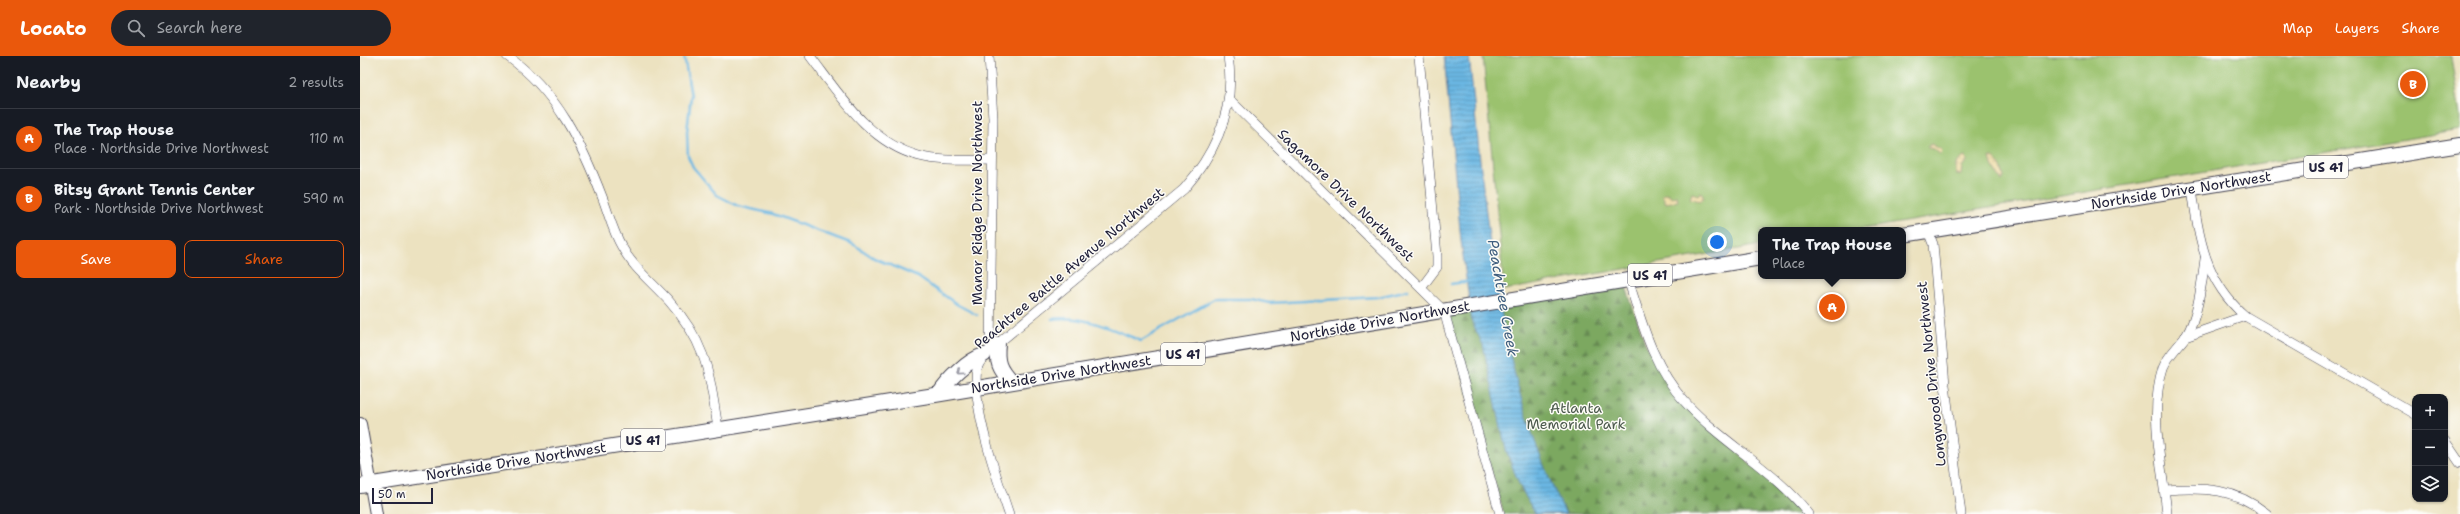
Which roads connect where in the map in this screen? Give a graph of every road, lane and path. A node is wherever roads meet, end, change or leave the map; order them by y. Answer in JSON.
{"nodes":[{"id":1,"x":507,"y":56,"type":"edge"},
{"id":2,"x":810,"y":56,"type":"edge"},
{"id":3,"x":989,"y":56,"type":"edge"},
{"id":4,"x":1228,"y":56,"type":"edge"},
{"id":5,"x":1419,"y":56,"type":"edge"},
{"id":6,"x":1229,"y":99,"type":"junction"},
{"id":7,"x":2460,"y":146,"type":"edge"},
{"id":8,"x":992,"y":160,"type":"junction"},
{"id":9,"x":2192,"y":189,"type":"junction"},
{"id":10,"x":1928,"y":231,"type":"junction"},
{"id":11,"x":1906,"y":235,"type":"edge"},
{"id":12,"x":1758,"y":258,"type":"edge"},
{"id":13,"x":2205,"y":258,"type":"junction"},
{"id":14,"x":1628,"y":279,"type":"junction"},
{"id":15,"x":1422,"y":287,"type":"junction"},
{"id":16,"x":1444,"y":311,"type":"junction"},
{"id":17,"x":2245,"y":316,"type":"junction"},
{"id":18,"x":2185,"y":337,"type":"junction"},
{"id":19,"x":991,"y":350,"type":"junction"},
{"id":20,"x":1011,"y":382,"type":"junction"},
{"id":21,"x":977,"y":388,"type":"junction"},
{"id":22,"x":939,"y":394,"type":"junction"},
{"id":23,"x":2412,"y":412,"type":"edge"},
{"id":24,"x":360,"y":424,"type":"edge"},
{"id":25,"x":718,"y":428,"type":"junction"},
{"id":26,"x":2448,"y":445,"type":"edge"},
{"id":27,"x":2460,"y":463,"type":"edge"},
{"id":28,"x":365,"y":485,"type":"edge"},
{"id":29,"x":2165,"y":490,"type":"junction"},
{"id":30,"x":376,"y":514,"type":"edge"},
{"id":31,"x":1008,"y":514,"type":"edge"},
{"id":32,"x":1500,"y":514,"type":"edge"},
{"id":33,"x":1808,"y":514,"type":"edge"},
{"id":34,"x":1961,"y":514,"type":"edge"},
{"id":35,"x":2167,"y":514,"type":"edge"},
{"id":36,"x":2267,"y":514,"type":"edge"}],
"edges":[{"from":1,"to":25,"type":"street"},
{"from":2,"to":8,"type":"street"},
{"from":3,"to":8,"type":"street","name":"Manor Ridge Drive Northwest"},
{"from":4,"to":6,"type":"street","name":"Peachtree Battle Avenue Northwest"},
{"from":5,"to":15,"type":"street"},
{"from":6,"to":15,"type":"street","name":"Sagamore Drive Northwest"},
{"from":6,"to":19,"type":"street","name":"Peachtree Battle Avenue Northwest"},
{"from":7,"to":9,"type":"main road","name":"Northside Drive Northwest","number":"US 41"},
{"from":8,"to":19,"type":"street","name":"Manor Ridge Drive Northwest"},
{"from":9,"to":10,"type":"main road","name":"Northside Drive Northwest","number":"US 41"},
{"from":9,"to":13,"type":"street"},
{"from":10,"to":11,"type":"main road","name":"Northside Drive Northwest","number":"US 41"},
{"from":10,"to":34,"type":"street","name":"Longwood Drive Northwest"},
{"from":12,"to":14,"type":"main road","name":"Northside Drive Northwest","number":"US 41"},
{"from":13,"to":17,"type":"street"},
{"from":13,"to":18,"type":"street"},
{"from":14,"to":16,"type":"main road","name":"Northside Drive Northwest","number":"US 41"},
{"from":14,"to":33,"type":"street"},
{"from":15,"to":16,"type":"street","name":"Sagamore Drive Northwest"},
{"from":16,"to":20,"type":"main road","name":"Northside Drive Northwest","number":"US 41"},
{"from":16,"to":32,"type":"street"},
{"from":17,"to":18,"type":"street"},
{"from":17,"to":23,"type":"street"},
{"from":18,"to":29,"type":"street"},
{"from":19,"to":20,"type":"main road"},
{"from":19,"to":21,"type":"street","name":"Peachtree Battle Avenue Northwest"},
{"from":19,"to":22,"type":"main road","one_way":true},
{"from":20,"to":21,"type":"main road","name":"Northside Drive Northwest","number":"US 41"},
{"from":21,"to":22,"type":"main road","name":"Northside Drive Northwest","number":"US 41"},
{"from":21,"to":31,"type":"street","name":"Peachtree Battle Avenue Northwest"},
{"from":22,"to":25,"type":"main road","name":"Northside Drive Northwest","number":"US 41"},
{"from":24,"to":28,"type":"street"},
{"from":25,"to":28,"type":"main road","name":"Northside Drive Northwest","number":"US 41"},
{"from":26,"to":27,"type":"street"},
{"from":28,"to":30,"type":"street"},
{"from":29,"to":35,"type":"street"},
{"from":29,"to":36,"type":"street"}]}
